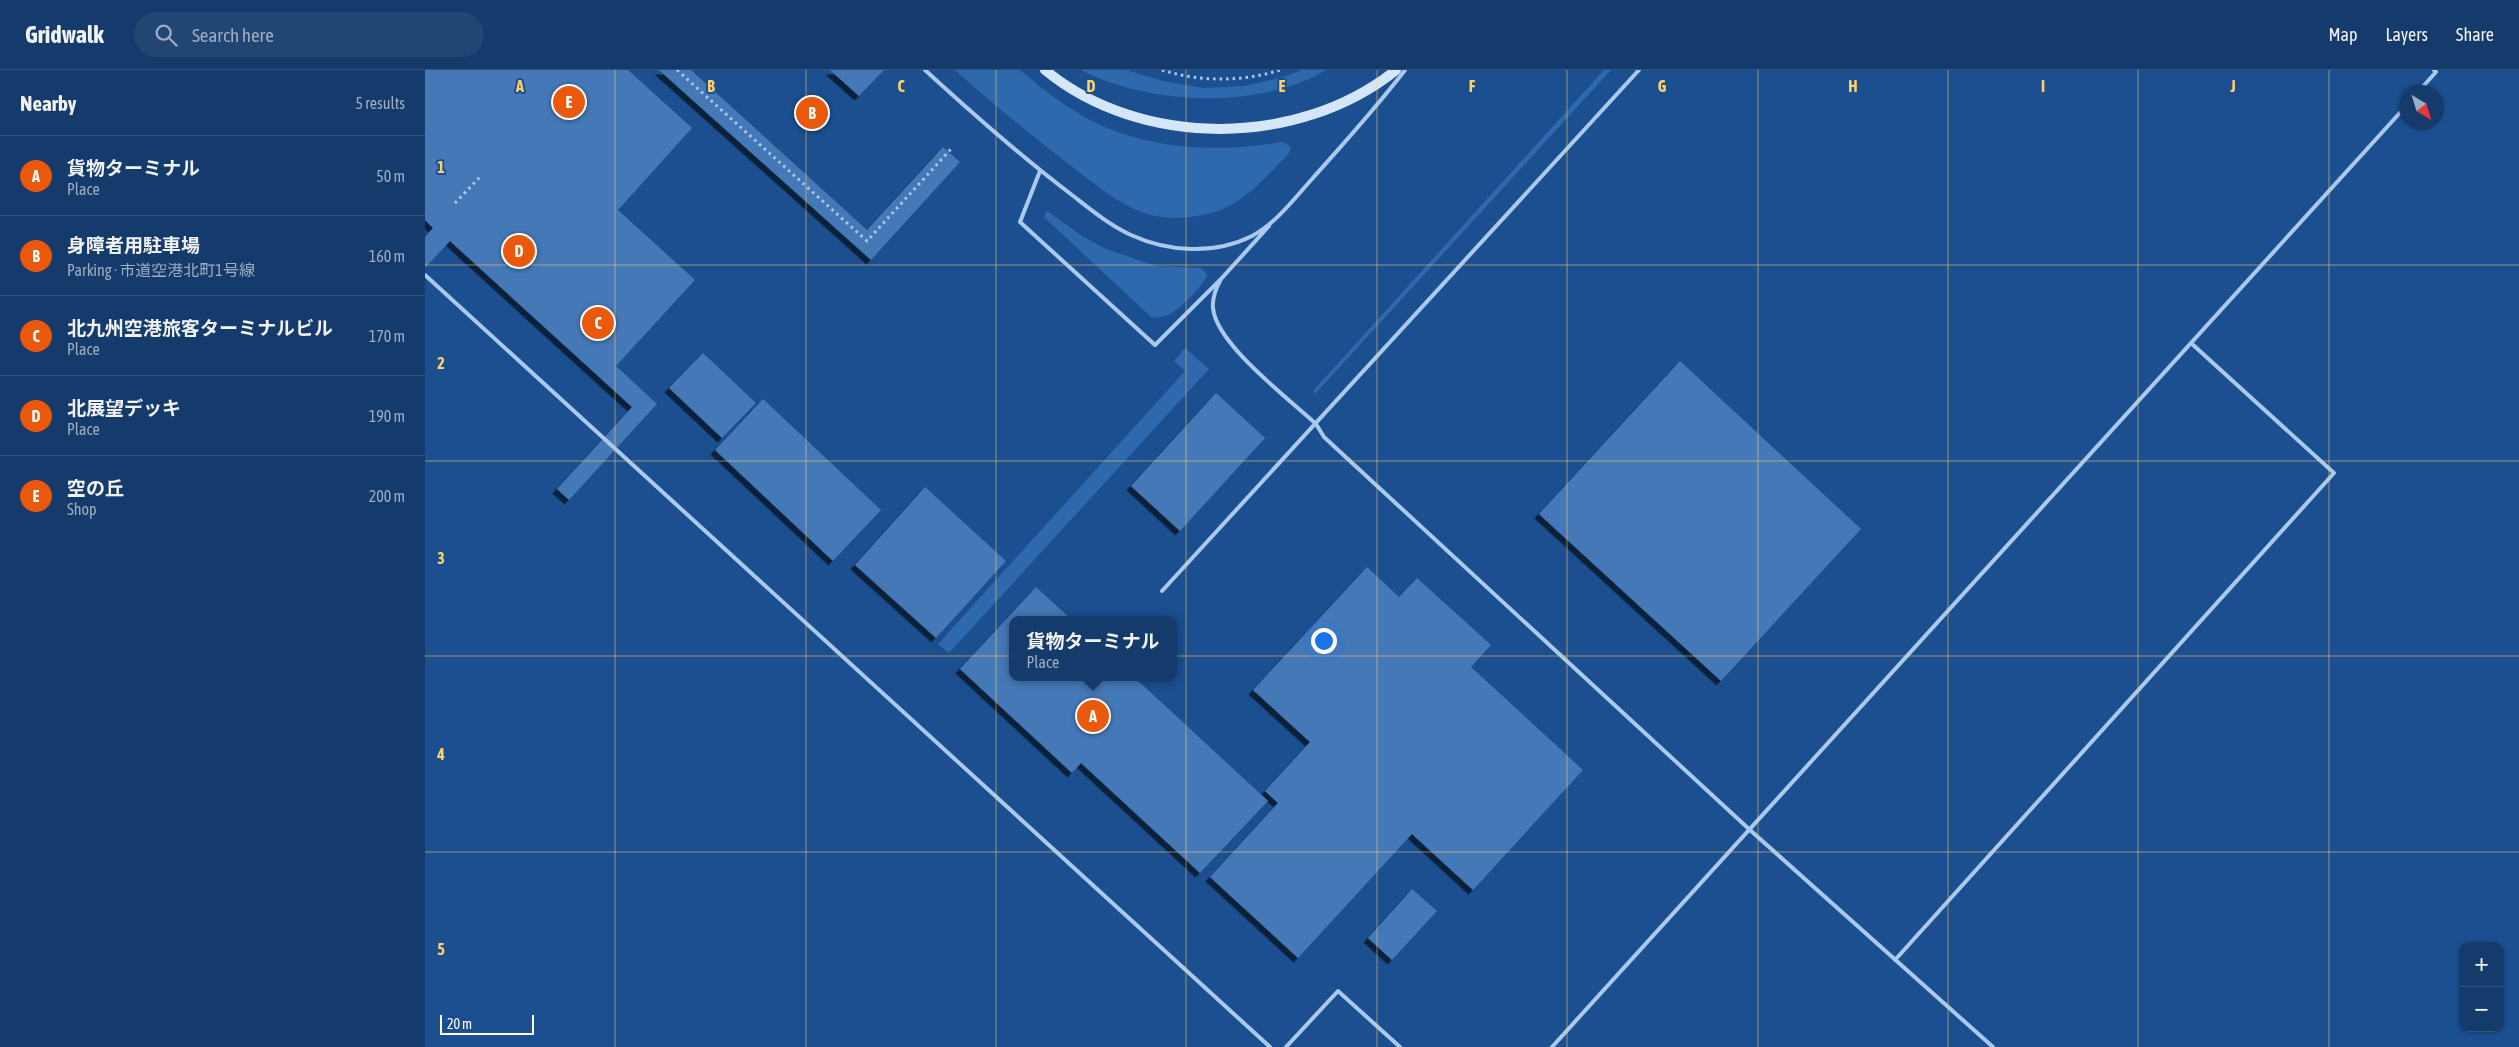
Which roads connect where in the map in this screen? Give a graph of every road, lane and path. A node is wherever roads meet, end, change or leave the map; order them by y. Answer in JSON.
{"nodes":[{"id":1,"x":677,"y":70,"type":"edge"},
{"id":2,"x":925,"y":70,"type":"edge"},
{"id":3,"x":1045,"y":70,"type":"edge"},
{"id":4,"x":1162,"y":70,"type":"edge"},
{"id":5,"x":1280,"y":70,"type":"edge"},
{"id":6,"x":1396,"y":70,"type":"edge"},
{"id":7,"x":1405,"y":70,"type":"edge"},
{"id":8,"x":1639,"y":70,"type":"edge"},
{"id":9,"x":2434,"y":70,"type":"edge"},
{"id":10,"x":2424,"y":85,"type":"edge"},
{"id":11,"x":2399,"y":114,"type":"edge"},
{"id":12,"x":951,"y":149,"type":"dead end"},
{"id":13,"x":1040,"y":171,"type":"junction"},
{"id":14,"x":480,"y":177,"type":"dead end"},
{"id":15,"x":455,"y":203,"type":"dead end"},
{"id":16,"x":1275,"y":219,"type":"junction"},
{"id":17,"x":425,"y":275,"type":"edge"},
{"id":18,"x":1221,"y":279,"type":"junction"},
{"id":19,"x":2191,"y":343,"type":"junction"},
{"id":20,"x":1316,"y":424,"type":"junction"},
{"id":21,"x":1162,"y":591,"type":"dead end"},
{"id":22,"x":1750,"y":830,"type":"junction"},
{"id":23,"x":1895,"y":960,"type":"junction"},
{"id":24,"x":1270,"y":1047,"type":"edge"},
{"id":25,"x":1286,"y":1047,"type":"edge"},
{"id":26,"x":1400,"y":1047,"type":"edge"},
{"id":27,"x":1552,"y":1047,"type":"edge"},
{"id":28,"x":1993,"y":1047,"type":"edge"}],
"edges":[{"from":1,"to":12,"type":"path"},
{"from":2,"to":13,"type":"lane"},
{"from":3,"to":6,"type":"street"},
{"from":4,"to":5,"type":"path"},
{"from":7,"to":16,"type":"lane"},
{"from":8,"to":20,"type":"lane"},
{"from":9,"to":10,"type":"lane"},
{"from":11,"to":19,"type":"lane"},
{"from":13,"to":16,"type":"lane"},
{"from":13,"to":18,"type":"lane"},
{"from":14,"to":15,"type":"path"},
{"from":16,"to":18,"type":"lane"},
{"from":17,"to":24,"type":"lane"},
{"from":18,"to":20,"type":"lane"},
{"from":19,"to":22,"type":"lane"},
{"from":19,"to":23,"type":"lane"},
{"from":20,"to":21,"type":"lane"},
{"from":20,"to":22,"type":"lane"},
{"from":22,"to":23,"type":"lane"},
{"from":22,"to":27,"type":"lane"},
{"from":23,"to":28,"type":"lane"},
{"from":25,"to":26,"type":"lane"}]}
